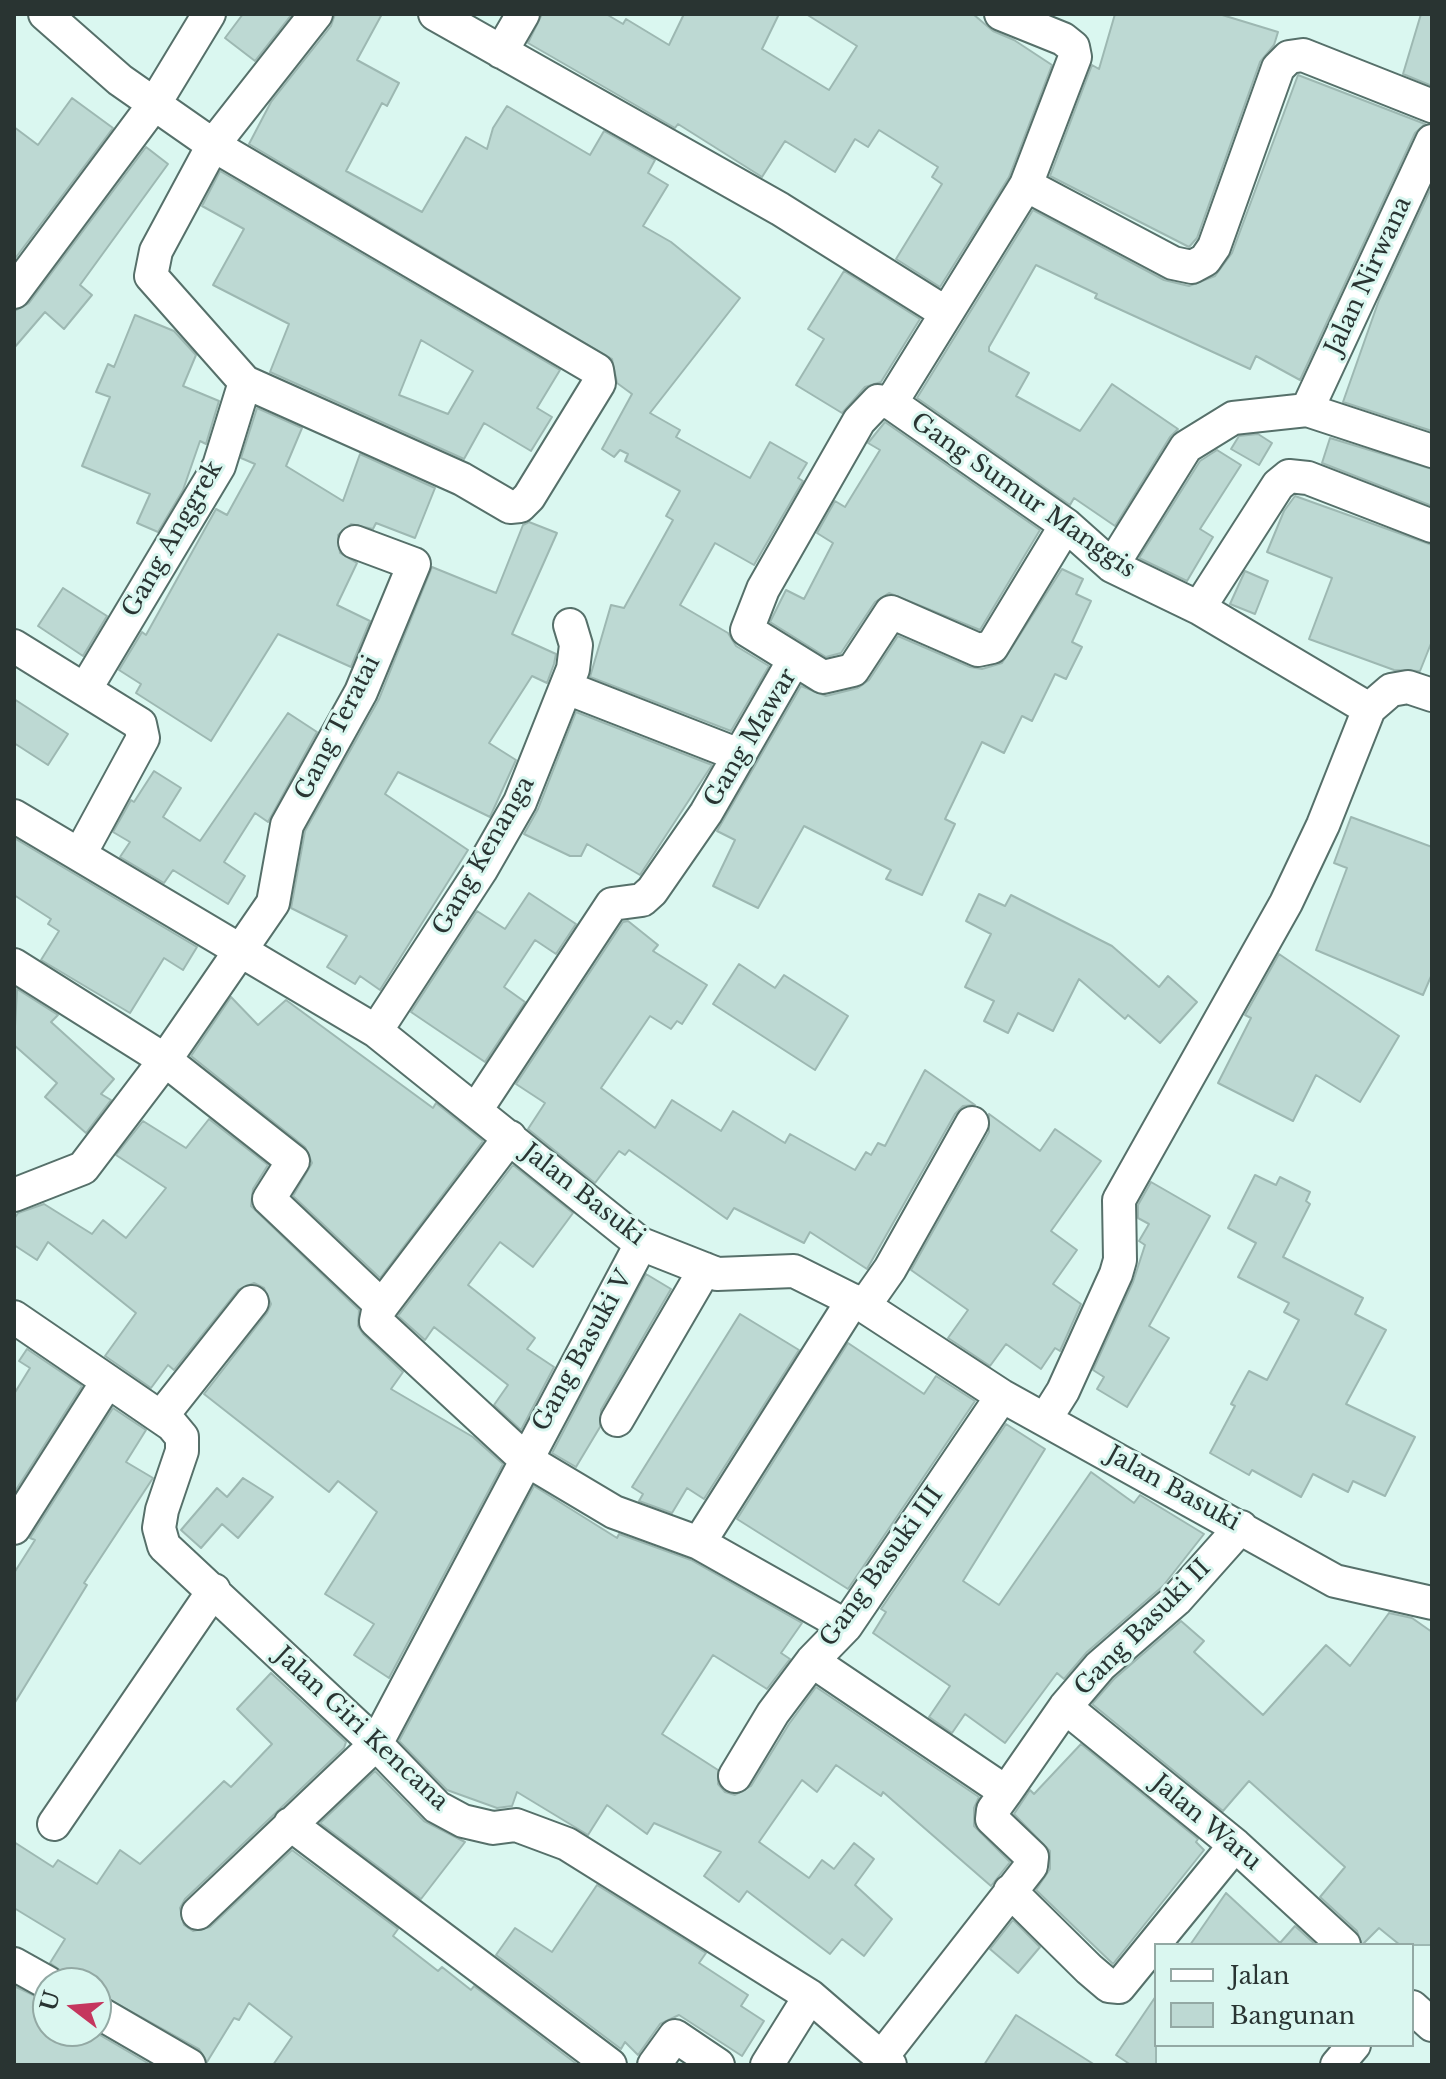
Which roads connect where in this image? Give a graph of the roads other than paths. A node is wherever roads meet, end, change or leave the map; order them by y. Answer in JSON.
{"nodes":[{"id":1,"x":45,"y":14,"type":"edge"},
{"id":2,"x":316,"y":14,"type":"edge"},
{"id":3,"x":435,"y":14,"type":"edge"},
{"id":4,"x":523,"y":14,"type":"edge"},
{"id":5,"x":1001,"y":14,"type":"edge"},
{"id":6,"x":197,"y":18,"type":"edge"},
{"id":7,"x":501,"y":52,"type":"junction"},
{"id":8,"x":155,"y":103,"type":"junction"},
{"id":9,"x":1432,"y":106,"type":"edge"},
{"id":10,"x":1432,"y":141,"type":"edge"},
{"id":11,"x":213,"y":145,"type":"junction"},
{"id":12,"x":1026,"y":185,"type":"junction"},
{"id":13,"x":14,"y":292,"type":"edge"},
{"id":14,"x":946,"y":313,"type":"junction"},
{"id":15,"x":245,"y":382,"type":"junction"},
{"id":16,"x":891,"y":403,"type":"junction"},
{"id":17,"x":1307,"y":410,"type":"junction"},
{"id":18,"x":1432,"y":451,"type":"edge"},
{"id":19,"x":1066,"y":525,"type":"junction"},
{"id":20,"x":1432,"y":526,"type":"edge"},
{"id":21,"x":355,"y":542,"type":"dead end"},
{"id":22,"x":1112,"y":566,"type":"junction"},
{"id":23,"x":1199,"y":608,"type":"junction"},
{"id":24,"x":570,"y":625,"type":"dead end"},
{"id":25,"x":14,"y":646,"type":"edge"},
{"id":26,"x":794,"y":660,"type":"junction"},
{"id":27,"x":86,"y":688,"type":"junction"},
{"id":28,"x":567,"y":688,"type":"junction"},
{"id":29,"x":1432,"y":695,"type":"edge"},
{"id":30,"x":1369,"y":709,"type":"junction"},
{"id":31,"x":739,"y":755,"type":"junction"},
{"id":32,"x":14,"y":816,"type":"edge"},
{"id":33,"x":80,"y":854,"type":"junction"},
{"id":34,"x":243,"y":949,"type":"junction"},
{"id":35,"x":14,"y":965,"type":"edge"},
{"id":36,"x":376,"y":1031,"type":"junction"},
{"id":37,"x":165,"y":1060,"type":"junction"},
{"id":38,"x":476,"y":1110,"type":"junction"},
{"id":39,"x":972,"y":1123,"type":"dead end"},
{"id":40,"x":510,"y":1137,"type":"junction"},
{"id":41,"x":14,"y":1195,"type":"edge"},
{"id":42,"x":641,"y":1244,"type":"junction"},
{"id":43,"x":705,"y":1269,"type":"junction"},
{"id":44,"x":252,"y":1302,"type":"dead end"},
{"id":45,"x":858,"y":1303,"type":"junction"},
{"id":46,"x":382,"y":1306,"type":"junction"},
{"id":47,"x":14,"y":1317,"type":"edge"},
{"id":48,"x":107,"y":1382,"type":"junction"},
{"id":49,"x":1002,"y":1396,"type":"junction"},
{"id":50,"x":161,"y":1417,"type":"junction"},
{"id":51,"x":1046,"y":1418,"type":"junction"},
{"id":52,"x":617,"y":1420,"type":"dead end"},
{"id":53,"x":525,"y":1459,"type":"junction"},
{"id":54,"x":1241,"y":1527,"type":"junction"},
{"id":55,"x":14,"y":1528,"type":"edge"},
{"id":56,"x":699,"y":1543,"type":"junction"},
{"id":57,"x":214,"y":1590,"type":"junction"},
{"id":58,"x":1432,"y":1603,"type":"edge"},
{"id":59,"x":846,"y":1626,"type":"junction"},
{"id":60,"x":812,"y":1661,"type":"junction"},
{"id":61,"x":1065,"y":1707,"type":"junction"},
{"id":62,"x":376,"y":1744,"type":"junction"},
{"id":63,"x":735,"y":1776,"type":"dead end"},
{"id":64,"x":1000,"y":1801,"type":"junction"},
{"id":65,"x":54,"y":1824,"type":"dead end"},
{"id":66,"x":290,"y":1824,"type":"junction"},
{"id":67,"x":1235,"y":1845,"type":"junction"},
{"id":68,"x":1010,"y":1891,"type":"junction"},
{"id":69,"x":198,"y":1913,"type":"dead end"},
{"id":70,"x":1155,"y":1943,"type":"edge"},
{"id":71,"x":1342,"y":1943,"type":"edge"},
{"id":72,"x":1154,"y":1944,"type":"edge"},
{"id":73,"x":14,"y":1964,"type":"edge"},
{"id":74,"x":32,"y":1974,"type":"edge"},
{"id":75,"x":810,"y":1996,"type":"junction"},
{"id":76,"x":1414,"y":2009,"type":"edge"},
{"id":77,"x":112,"y":2020,"type":"edge"},
{"id":78,"x":1432,"y":2025,"type":"edge"},
{"id":79,"x":1352,"y":2047,"type":"edge"},
{"id":80,"x":885,"y":2062,"type":"edge"},
{"id":81,"x":189,"y":2065,"type":"edge"},
{"id":82,"x":610,"y":2065,"type":"edge"},
{"id":83,"x":654,"y":2065,"type":"edge"},
{"id":84,"x":718,"y":2065,"type":"edge"},
{"id":85,"x":767,"y":2065,"type":"edge"},
{"id":86,"x":1337,"y":2065,"type":"edge"}],
"edges":[{"from":1,"to":8,"type":"street"},
{"from":2,"to":11,"type":"street"},
{"from":3,"to":7,"type":"street"},
{"from":4,"to":7,"type":"street"},
{"from":5,"to":12,"type":"street"},
{"from":6,"to":8,"type":"street"},
{"from":7,"to":14,"type":"street"},
{"from":8,"to":11,"type":"street"},
{"from":8,"to":13,"type":"street"},
{"from":9,"to":12,"type":"street"},
{"from":10,"to":17,"type":"street","name":"Jalan Nirwana"},
{"from":11,"to":15,"type":"street"},
{"from":11,"to":15,"type":"street"},
{"from":12,"to":14,"type":"street"},
{"from":14,"to":16,"type":"street"},
{"from":15,"to":27,"type":"street","name":"Gang Anggrek"},
{"from":16,"to":19,"type":"street","name":"Gang Sumur Manggis"},
{"from":16,"to":26,"type":"street"},
{"from":17,"to":18,"type":"street"},
{"from":17,"to":22,"type":"street"},
{"from":19,"to":22,"type":"street","name":"Gang Sumur Manggis"},
{"from":19,"to":26,"type":"street","name":"Gang Mawar"},
{"from":20,"to":23,"type":"street"},
{"from":21,"to":34,"type":"street","name":"Gang Teratai"},
{"from":22,"to":23,"type":"street","name":"Gang Sumur Manggis"},
{"from":23,"to":30,"type":"street","name":"Gang Sumur Manggis"},
{"from":24,"to":28,"type":"street","name":"Gang Kenanga"},
{"from":25,"to":27,"type":"street"},
{"from":26,"to":31,"type":"street","name":"Gang Mawar"},
{"from":27,"to":33,"type":"street"},
{"from":28,"to":31,"type":"street"},
{"from":28,"to":36,"type":"street","name":"Gang Kenanga"},
{"from":29,"to":30,"type":"street"},
{"from":30,"to":51,"type":"street"},
{"from":31,"to":38,"type":"street","name":"Gang Mawar"},
{"from":32,"to":33,"type":"street","name":"Jalan Basuki"},
{"from":33,"to":34,"type":"street","name":"Jalan Basuki"},
{"from":34,"to":36,"type":"street","name":"Jalan Basuki"},
{"from":34,"to":37,"type":"street"},
{"from":35,"to":37,"type":"street"},
{"from":36,"to":38,"type":"street","name":"Jalan Basuki"},
{"from":37,"to":41,"type":"street"},
{"from":37,"to":46,"type":"street"},
{"from":38,"to":40,"type":"street","name":"Jalan Basuki"},
{"from":39,"to":45,"type":"street"},
{"from":40,"to":42,"type":"street","name":"Jalan Basuki"},
{"from":40,"to":46,"type":"street"},
{"from":42,"to":43,"type":"street","name":"Jalan Basuki"},
{"from":42,"to":53,"type":"street","name":"Gang Basuki V"},
{"from":43,"to":45,"type":"street","name":"Jalan Basuki"},
{"from":43,"to":52,"type":"street"},
{"from":44,"to":50,"type":"street"},
{"from":45,"to":49,"type":"street","name":"Jalan Basuki"},
{"from":45,"to":56,"type":"street"},
{"from":46,"to":53,"type":"street"},
{"from":47,"to":48,"type":"street","name":"Jalan Giri Kencana"},
{"from":48,"to":50,"type":"street","name":"Jalan Giri Kencana"},
{"from":48,"to":55,"type":"street"},
{"from":49,"to":51,"type":"street","name":"Jalan Basuki"},
{"from":49,"to":59,"type":"street","name":"Gang Basuki III"},
{"from":50,"to":57,"type":"street","name":"Jalan Giri Kencana"},
{"from":51,"to":54,"type":"street","name":"Jalan Basuki"},
{"from":53,"to":56,"type":"street"},
{"from":53,"to":62,"type":"street","name":"Gang Basuki V"},
{"from":54,"to":58,"type":"street","name":"Jalan Basuki"},
{"from":54,"to":61,"type":"street","name":"Gang Basuki II"},
{"from":56,"to":59,"type":"street"},
{"from":57,"to":62,"type":"street","name":"Jalan Giri Kencana"},
{"from":57,"to":65,"type":"street"},
{"from":59,"to":60,"type":"street","name":"Gang Basuki III"},
{"from":60,"to":63,"type":"street","name":"Gang Basuki III"},
{"from":60,"to":64,"type":"street"},
{"from":61,"to":64,"type":"street","name":"Gang Basuki II"},
{"from":61,"to":67,"type":"street","name":"Jalan Waru"},
{"from":62,"to":66,"type":"street","name":"Gang Basuki V"},
{"from":62,"to":75,"type":"street","name":"Jalan Giri Kencana"},
{"from":64,"to":68,"type":"street"},
{"from":66,"to":69,"type":"street","name":"Gang Basuki V"},
{"from":66,"to":82,"type":"street"},
{"from":67,"to":70,"type":"street"},
{"from":67,"to":71,"type":"street","name":"Jalan Waru"},
{"from":68,"to":72,"type":"street"},
{"from":68,"to":80,"type":"street"},
{"from":73,"to":74,"type":"street"},
{"from":75,"to":80,"type":"street","name":"Jalan Giri Kencana"},
{"from":75,"to":85,"type":"street"},
{"from":76,"to":78,"type":"street"},
{"from":77,"to":81,"type":"street"},
{"from":79,"to":86,"type":"street"},
{"from":83,"to":84,"type":"street"}]}
